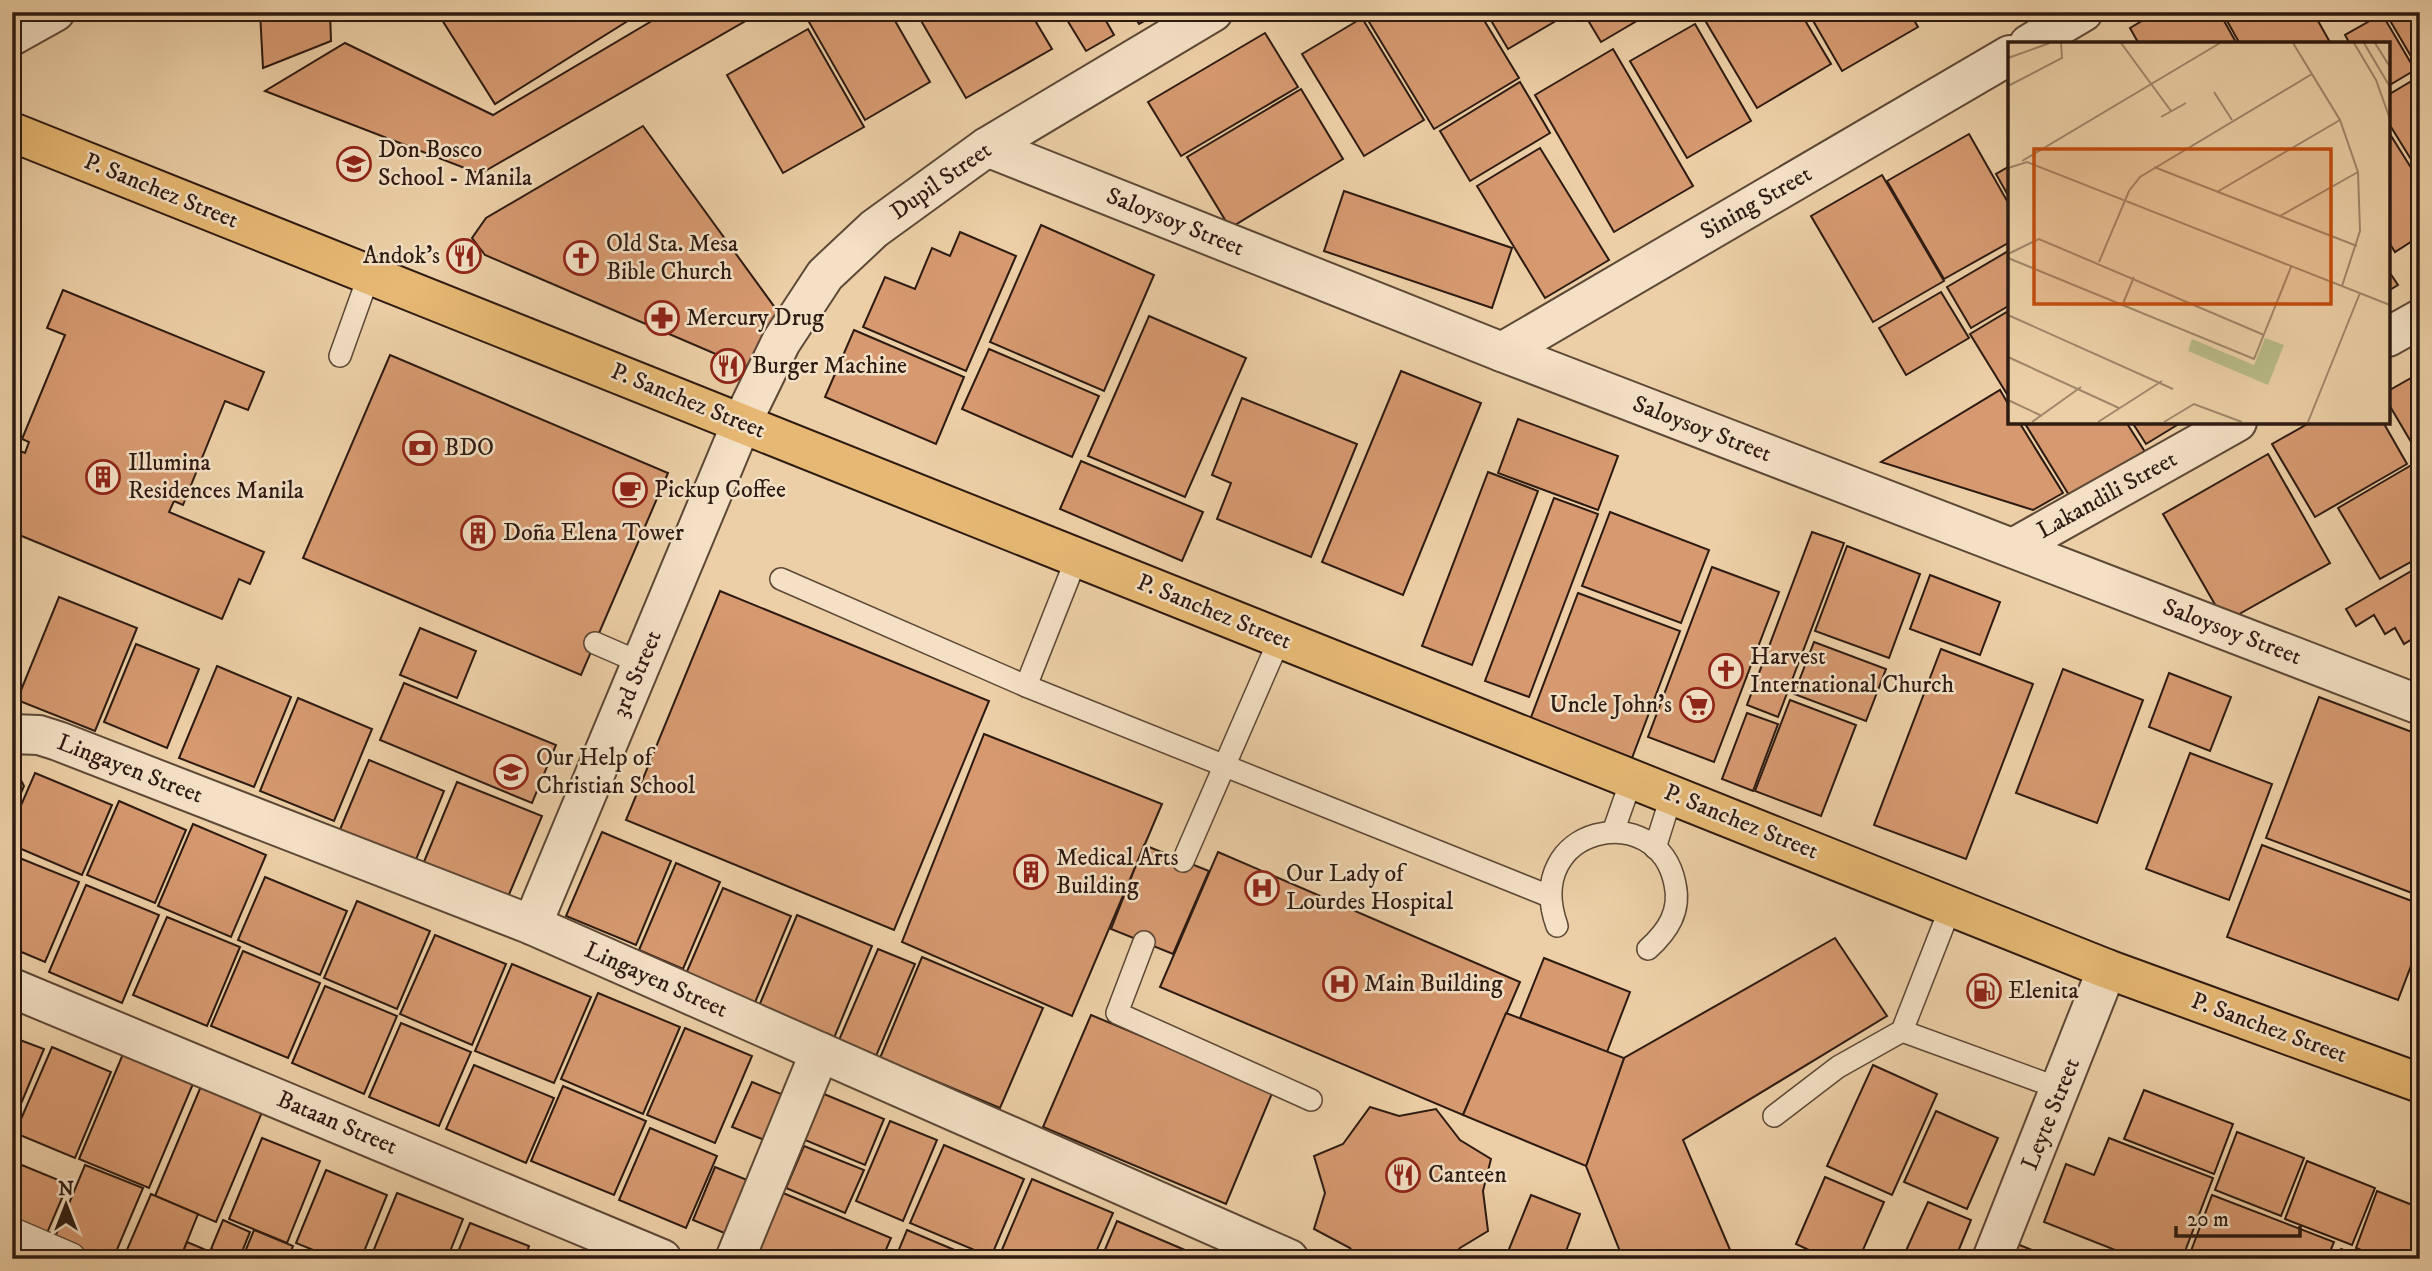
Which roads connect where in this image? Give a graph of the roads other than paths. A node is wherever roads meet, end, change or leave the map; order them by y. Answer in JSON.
{"nodes":[{"id":1,"x":1213,"y":12,"type":"edge"},
{"id":2,"x":2083,"y":12,"type":"edge"},
{"id":3,"x":52,"y":13,"type":"edge"},
{"id":4,"x":12,"y":37,"type":"edge"},
{"id":5,"x":2032,"y":42,"type":"edge"},
{"id":6,"x":2008,"y":56,"type":"edge"},
{"id":7,"x":12,"y":132,"type":"edge"},
{"id":8,"x":987,"y":147,"type":"junction"},
{"id":9,"x":369,"y":275,"type":"junction"},
{"id":10,"x":2420,"y":319,"type":"edge"},
{"id":11,"x":2390,"y":336,"type":"edge"},
{"id":12,"x":1502,"y":352,"type":"junction"},
{"id":13,"x":341,"y":356,"type":"dead end"},
{"id":14,"x":742,"y":422,"type":"junction"},
{"id":15,"x":2233,"y":424,"type":"edge"},
{"id":16,"x":2012,"y":548,"type":"junction"},
{"id":17,"x":1077,"y":556,"type":"junction"},
{"id":18,"x":781,"y":579,"type":"dead end"},
{"id":19,"x":1280,"y":638,"type":"junction"},
{"id":20,"x":595,"y":643,"type":"dead end"},
{"id":21,"x":641,"y":663,"type":"junction"},
{"id":22,"x":1026,"y":686,"type":"junction"},
{"id":23,"x":2420,"y":705,"type":"edge"},
{"id":24,"x":12,"y":734,"type":"edge"},
{"id":25,"x":1224,"y":766,"type":"junction"},
{"id":26,"x":1632,"y":778,"type":"junction"},
{"id":27,"x":1672,"y":794,"type":"junction"},
{"id":28,"x":1613,"y":832,"type":"junction"},
{"id":29,"x":1655,"y":848,"type":"junction"},
{"id":30,"x":1183,"y":861,"type":"dead end"},
{"id":31,"x":1549,"y":896,"type":"junction"},
{"id":32,"x":1951,"y":906,"type":"junction"},
{"id":33,"x":532,"y":925,"type":"junction"},
{"id":34,"x":1557,"y":926,"type":"dead end"},
{"id":35,"x":1144,"y":942,"type":"dead end"},
{"id":36,"x":1648,"y":948,"type":"dead end"},
{"id":37,"x":2107,"y":969,"type":"junction"},
{"id":38,"x":12,"y":988,"type":"edge"},
{"id":39,"x":1902,"y":1031,"type":"junction"},
{"id":40,"x":820,"y":1052,"type":"junction"},
{"id":41,"x":2420,"y":1083,"type":"edge"},
{"id":42,"x":2061,"y":1089,"type":"junction"},
{"id":43,"x":1311,"y":1100,"type":"dead end"},
{"id":44,"x":1774,"y":1116,"type":"dead end"},
{"id":45,"x":12,"y":1234,"type":"edge"},
{"id":46,"x":70,"y":1259,"type":"edge"},
{"id":47,"x":662,"y":1259,"type":"edge"},
{"id":48,"x":735,"y":1259,"type":"edge"},
{"id":49,"x":1289,"y":1259,"type":"edge"},
{"id":50,"x":1992,"y":1259,"type":"edge"}],
"edges":[{"from":1,"to":8,"type":"street","name":"Dupil Street"},
{"from":2,"to":5,"type":"street"},
{"from":3,"to":4,"type":"street"},
{"from":6,"to":12,"type":"street","name":"Sining Street"},
{"from":7,"to":9,"type":"main road","name":"P. Sanchez Street"},
{"from":8,"to":12,"type":"street","name":"Saloysoy Street"},
{"from":8,"to":14,"type":"street","name":"Dupil Street"},
{"from":9,"to":13,"type":"lane"},
{"from":9,"to":14,"type":"main road","name":"P. Sanchez Street"},
{"from":10,"to":11,"type":"street"},
{"from":12,"to":16,"type":"street","name":"Saloysoy Street"},
{"from":14,"to":17,"type":"main road","name":"P. Sanchez Street"},
{"from":14,"to":21,"type":"street","name":"3rd Street"},
{"from":15,"to":16,"type":"street","name":"Lakandili Street"},
{"from":16,"to":23,"type":"street","name":"Saloysoy Street"},
{"from":17,"to":19,"type":"main road","name":"P. Sanchez Street"},
{"from":17,"to":22,"type":"lane"},
{"from":18,"to":22,"type":"lane"},
{"from":19,"to":25,"type":"lane"},
{"from":19,"to":26,"type":"main road","name":"P. Sanchez Street"},
{"from":20,"to":21,"type":"lane"},
{"from":21,"to":33,"type":"street","name":"3rd Street"},
{"from":22,"to":25,"type":"lane"},
{"from":24,"to":33,"type":"street","name":"Lingayen Street"},
{"from":25,"to":30,"type":"lane"},
{"from":25,"to":31,"type":"lane"},
{"from":26,"to":27,"type":"main road","name":"P. Sanchez Street"},
{"from":26,"to":28,"type":"lane"},
{"from":27,"to":29,"type":"lane"},
{"from":27,"to":32,"type":"main road","name":"P. Sanchez Street"},
{"from":28,"to":29,"type":"lane"},
{"from":28,"to":31,"type":"lane"},
{"from":29,"to":36,"type":"lane"},
{"from":31,"to":34,"type":"lane"},
{"from":32,"to":37,"type":"main road","name":"P. Sanchez Street"},
{"from":32,"to":39,"type":"lane"},
{"from":33,"to":40,"type":"street","name":"Lingayen Street"},
{"from":35,"to":43,"type":"lane"},
{"from":37,"to":41,"type":"main road","name":"P. Sanchez Street"},
{"from":37,"to":42,"type":"street","name":"Leyte Street"},
{"from":38,"to":47,"type":"street","name":"Bataan Street"},
{"from":39,"to":42,"type":"lane"},
{"from":39,"to":44,"type":"lane"},
{"from":40,"to":48,"type":"street"},
{"from":40,"to":49,"type":"street","name":"Lingayen Street"},
{"from":42,"to":50,"type":"street","name":"Leyte Street"},
{"from":45,"to":46,"type":"street"}]}
